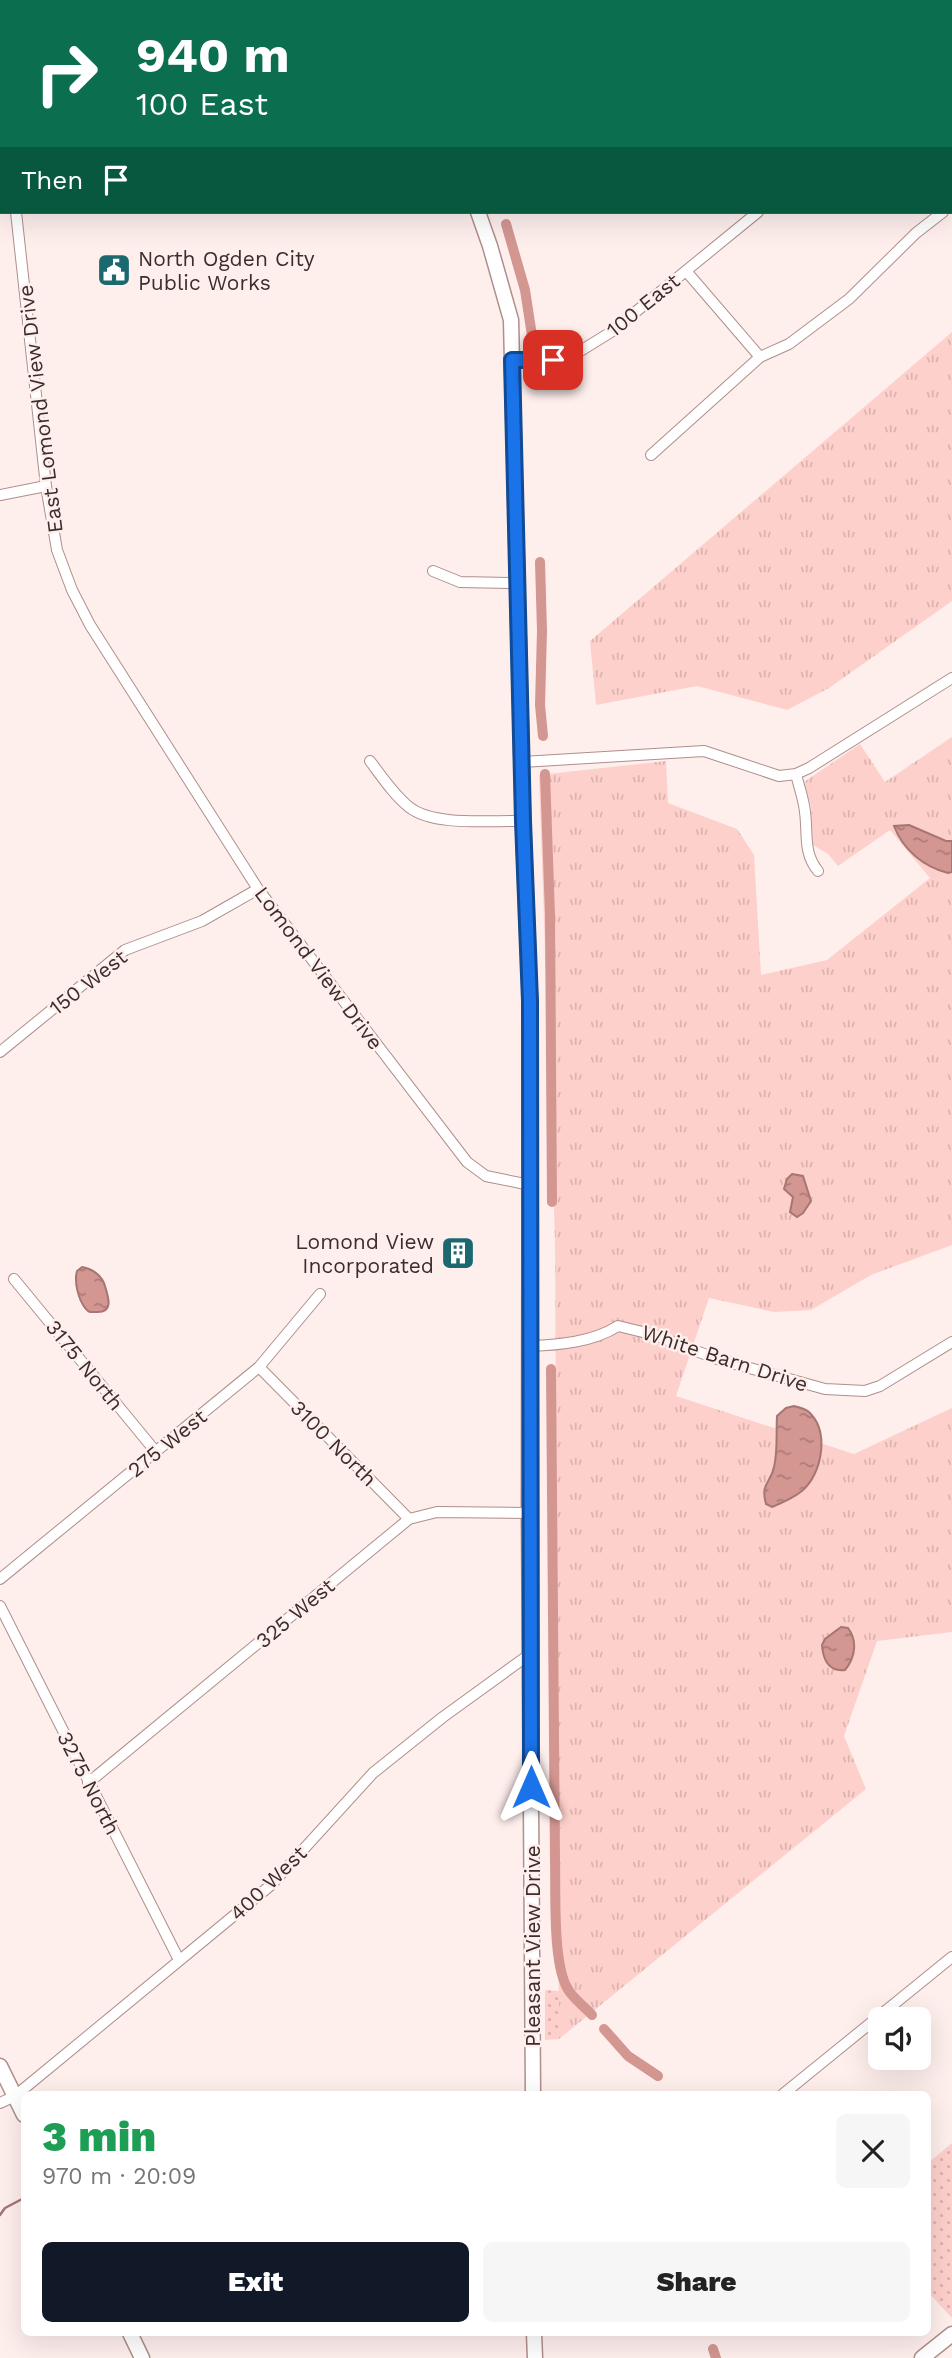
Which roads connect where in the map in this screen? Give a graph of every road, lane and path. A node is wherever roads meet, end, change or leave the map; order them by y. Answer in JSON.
{"nodes":[{"id":1,"x":16,"y":214,"type":"edge"},
{"id":2,"x":479,"y":214,"type":"edge"},
{"id":3,"x":756,"y":214,"type":"edge"},
{"id":4,"x":940,"y":214,"type":"edge"},
{"id":5,"x":686,"y":271,"type":"junction"},
{"id":6,"x":760,"y":357,"type":"junction"},
{"id":7,"x":512,"y":360,"type":"junction"},
{"id":8,"x":651,"y":455,"type":"dead end"},
{"id":9,"x":46,"y":486,"type":"junction"},
{"id":10,"x":0,"y":495,"type":"edge"},
{"id":11,"x":433,"y":571,"type":"dead end"},
{"id":12,"x":517,"y":583,"type":"junction"},
{"id":13,"x":952,"y":678,"type":"edge"},
{"id":14,"x":145,"y":709,"type":"joint"},
{"id":15,"x":370,"y":761,"type":"dead end"},
{"id":16,"x":522,"y":762,"type":"junction"},
{"id":17,"x":796,"y":774,"type":"junction"},
{"id":18,"x":523,"y":821,"type":"junction"},
{"id":19,"x":818,"y":871,"type":"dead end"},
{"id":20,"x":258,"y":889,"type":"junction"},
{"id":21,"x":0,"y":1052,"type":"edge"},
{"id":22,"x":530,"y":1185,"type":"junction"},
{"id":23,"x":14,"y":1279,"type":"dead end"},
{"id":24,"x":320,"y":1294,"type":"dead end"},
{"id":25,"x":952,"y":1342,"type":"edge"},
{"id":26,"x":530,"y":1346,"type":"junction"},
{"id":27,"x":259,"y":1367,"type":"junction"},
{"id":28,"x":156,"y":1452,"type":"junction"},
{"id":29,"x":529,"y":1513,"type":"junction"},
{"id":30,"x":409,"y":1519,"type":"junction"},
{"id":31,"x":0,"y":1579,"type":"edge"},
{"id":32,"x":0,"y":1606,"type":"edge"},
{"id":33,"x":530,"y":1654,"type":"junction"},
{"id":34,"x":88,"y":1783,"type":"junction"},
{"id":35,"x":952,"y":1957,"type":"edge"},
{"id":36,"x":179,"y":1960,"type":"junction"},
{"id":37,"x":0,"y":2066,"type":"edge"},
{"id":38,"x":21,"y":2091,"type":"edge"},
{"id":39,"x":21,"y":2091,"type":"edge"},
{"id":40,"x":533,"y":2091,"type":"edge"},
{"id":41,"x":787,"y":2091,"type":"edge"},
{"id":42,"x":15,"y":2096,"type":"junction"},
{"id":43,"x":0,"y":2103,"type":"edge"},
{"id":44,"x":21,"y":2109,"type":"edge"},
{"id":45,"x":952,"y":2334,"type":"edge"},
{"id":46,"x":131,"y":2336,"type":"edge"},
{"id":47,"x":534,"y":2336,"type":"edge"},
{"id":48,"x":142,"y":2358,"type":"edge"},
{"id":49,"x":535,"y":2358,"type":"edge"},
{"id":50,"x":922,"y":2358,"type":"edge"}],
"edges":[{"from":1,"to":9,"type":"street","name":"East Lomond View Drive"},
{"from":2,"to":7,"type":"street","name":"Pleasant View Drive"},
{"from":3,"to":5,"type":"street","name":"100 East"},
{"from":4,"to":6,"type":"street"},
{"from":5,"to":6,"type":"street"},
{"from":5,"to":7,"type":"street","name":"100 East"},
{"from":6,"to":8,"type":"street"},
{"from":7,"to":12,"type":"street","name":"Pleasant View Drive"},
{"from":9,"to":10,"type":"street"},
{"from":9,"to":14,"type":"street","name":"East Lomond View Drive"},
{"from":11,"to":12,"type":"street"},
{"from":12,"to":16,"type":"street","name":"Pleasant View Drive"},
{"from":13,"to":17,"type":"street"},
{"from":14,"to":20,"type":"street","name":"Lomond View Drive"},
{"from":15,"to":18,"type":"street"},
{"from":16,"to":17,"type":"street"},
{"from":16,"to":18,"type":"street","name":"Pleasant View Drive"},
{"from":17,"to":19,"type":"street"},
{"from":18,"to":22,"type":"street","name":"Pleasant View Drive"},
{"from":20,"to":21,"type":"street","name":"150 West"},
{"from":20,"to":22,"type":"street","name":"Lomond View Drive"},
{"from":22,"to":26,"type":"street","name":"Pleasant View Drive"},
{"from":23,"to":28,"type":"street","name":"3175 North"},
{"from":24,"to":27,"type":"street","name":"275 West"},
{"from":25,"to":26,"type":"street","name":"White Barn Drive"},
{"from":26,"to":29,"type":"street","name":"Pleasant View Drive"},
{"from":27,"to":28,"type":"street","name":"275 West"},
{"from":27,"to":30,"type":"street","name":"3100 North"},
{"from":28,"to":31,"type":"street","name":"275 West"},
{"from":29,"to":30,"type":"street","name":"325 West"},
{"from":29,"to":33,"type":"street","name":"Pleasant View Drive"},
{"from":30,"to":34,"type":"street","name":"325 West"},
{"from":32,"to":34,"type":"street","name":"3275 North"},
{"from":33,"to":36,"type":"street","name":"400 West"},
{"from":33,"to":40,"type":"street","name":"Pleasant View Drive"},
{"from":34,"to":36,"type":"street","name":"3275 North"},
{"from":35,"to":41,"type":"street"},
{"from":36,"to":38,"type":"street","name":"400 West"},
{"from":37,"to":42,"type":"street"},
{"from":39,"to":42,"type":"street","name":"400 West"},
{"from":42,"to":43,"type":"street","name":"400 West"},
{"from":42,"to":44,"type":"street"},
{"from":45,"to":50,"type":"street"},
{"from":46,"to":48,"type":"street"},
{"from":47,"to":49,"type":"street"}]}
